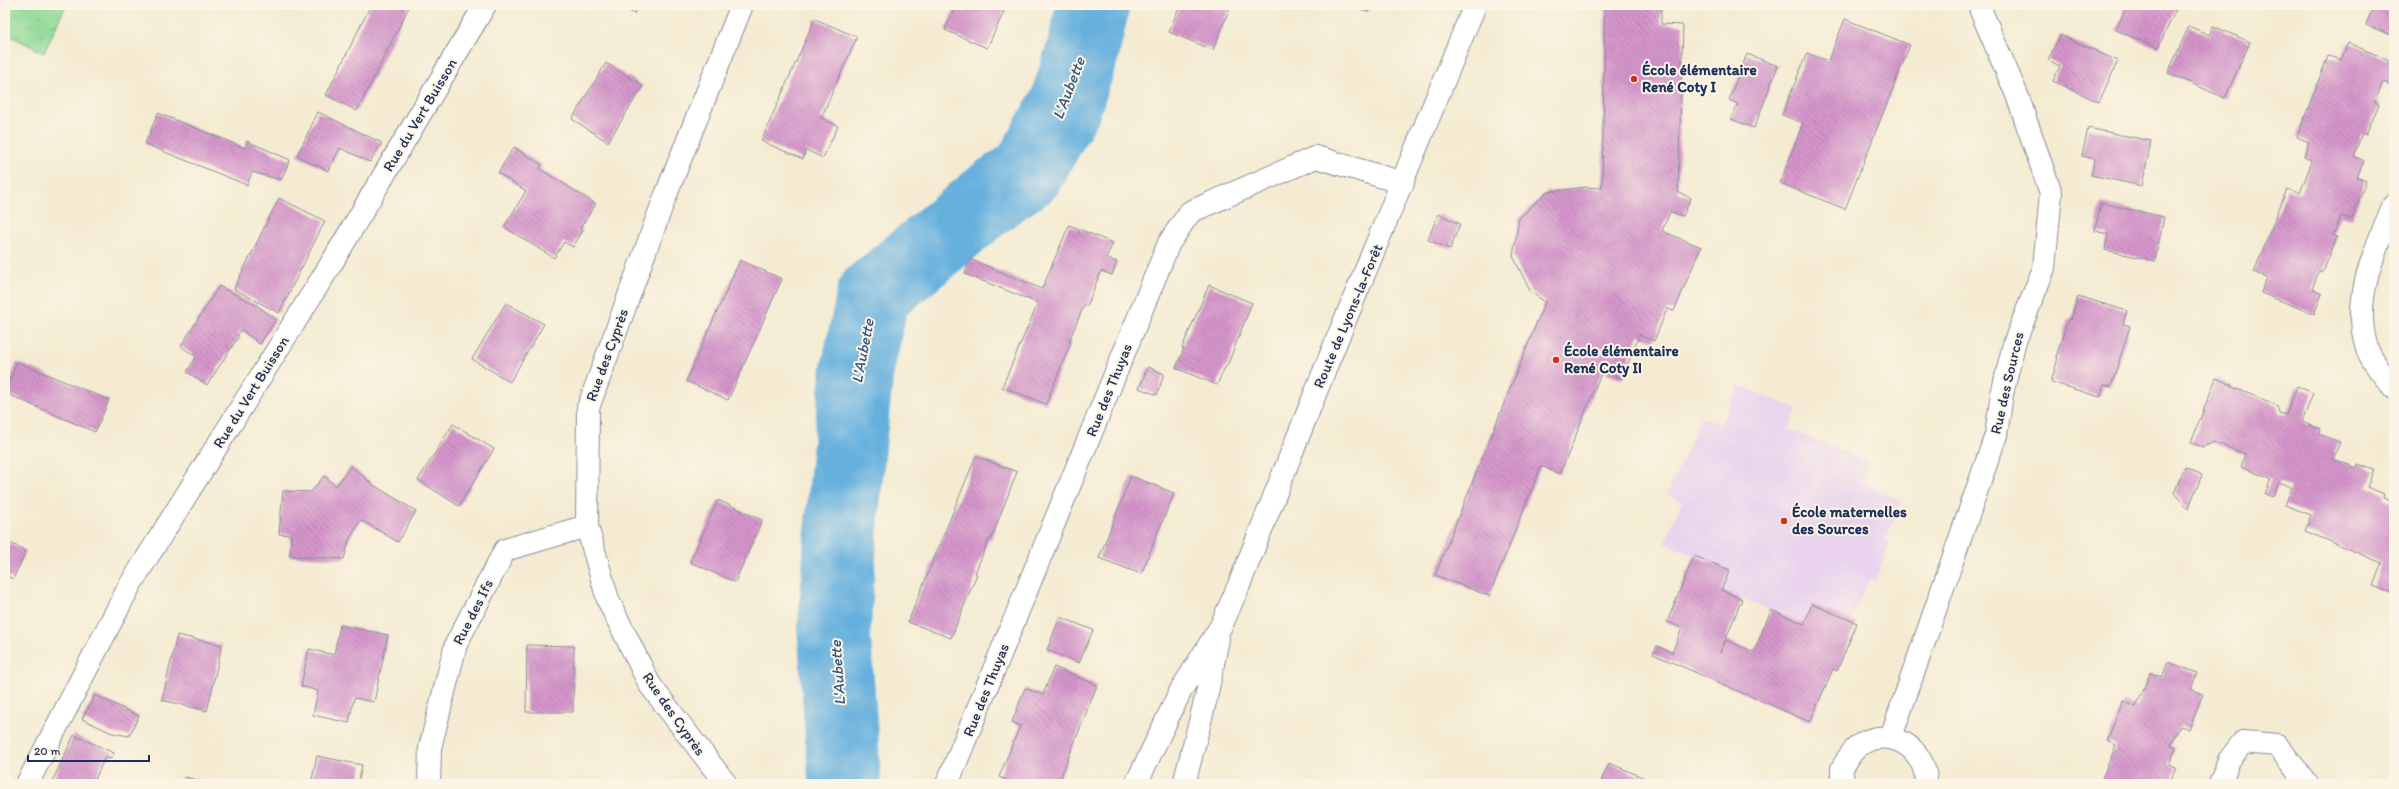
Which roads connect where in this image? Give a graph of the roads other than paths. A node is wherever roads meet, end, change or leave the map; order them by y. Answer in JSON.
{"nodes":[{"id":1,"x":485,"y":5,"type":"edge"},
{"id":2,"x":742,"y":5,"type":"edge"},
{"id":3,"x":1476,"y":5,"type":"edge"},
{"id":4,"x":1980,"y":5,"type":"edge"},
{"id":5,"x":1404,"y":183,"type":"junction"},
{"id":6,"x":2394,"y":204,"type":"edge"},
{"id":7,"x":2394,"y":388,"type":"edge"},
{"id":8,"x":587,"y":526,"type":"junction"},
{"id":9,"x":1221,"y":626,"type":"junction"},
{"id":10,"x":1891,"y":737,"type":"junction"},
{"id":11,"x":27,"y":784,"type":"edge"},
{"id":12,"x":429,"y":784,"type":"edge"},
{"id":13,"x":726,"y":784,"type":"edge"},
{"id":14,"x":947,"y":784,"type":"edge"},
{"id":15,"x":1136,"y":784,"type":"edge"},
{"id":16,"x":1184,"y":784,"type":"edge"},
{"id":17,"x":1844,"y":784,"type":"edge"},
{"id":18,"x":1926,"y":784,"type":"edge"},
{"id":19,"x":2220,"y":784,"type":"edge"},
{"id":20,"x":2307,"y":784,"type":"edge"}],
"edges":[{"from":1,"to":11,"type":"street","name":"Rue du Vert Buisson"},
{"from":2,"to":8,"type":"street","name":"Rue des Cyprès"},
{"from":3,"to":5,"type":"street","name":"Route de Lyons-la-Forêt"},
{"from":4,"to":10,"type":"street","name":"Rue des Sources"},
{"from":5,"to":9,"type":"street","name":"Route de Lyons-la-Forêt"},
{"from":5,"to":14,"type":"street","name":"Rue des Thuyas"},
{"from":6,"to":7,"type":"street"},
{"from":8,"to":12,"type":"street","name":"Rue des Ifs"},
{"from":8,"to":13,"type":"street","name":"Rue des Cyprès"},
{"from":9,"to":15,"type":"street","name":"Route de Lyons-la-Forêt"},
{"from":9,"to":16,"type":"street","name":"Route de Lyons-la-Forêt"},
{"from":10,"to":17,"type":"street"},
{"from":10,"to":18,"type":"street"},
{"from":19,"to":20,"type":"street"}]}
